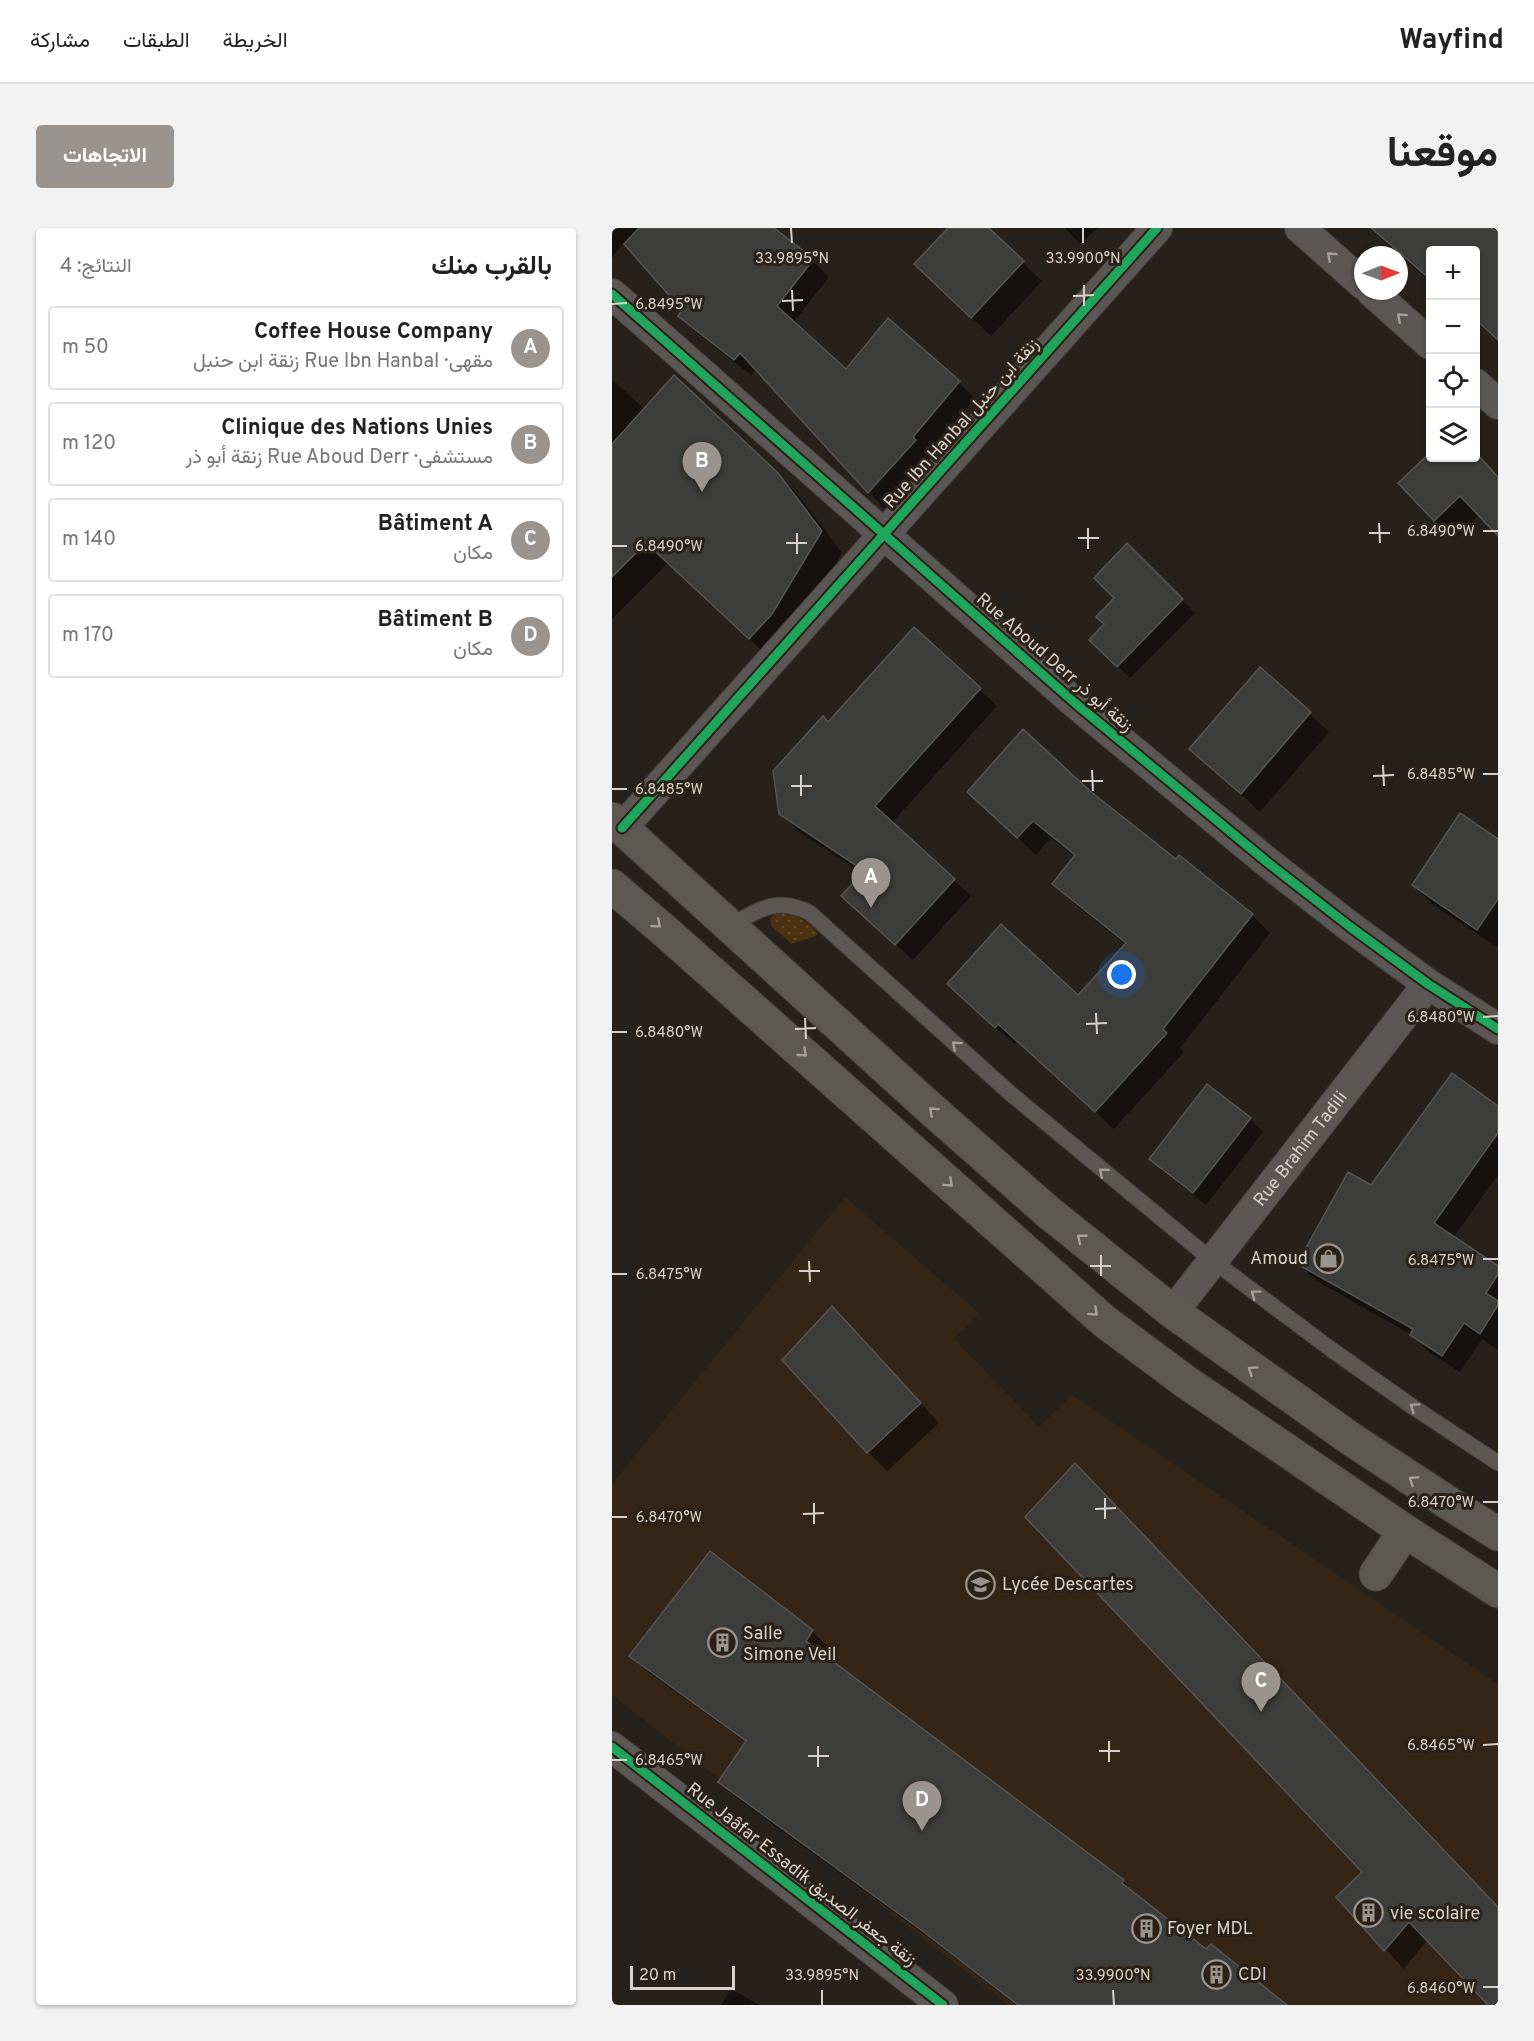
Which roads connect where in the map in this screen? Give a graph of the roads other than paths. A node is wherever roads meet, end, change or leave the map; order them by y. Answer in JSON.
{"nodes":[{"id":1,"x":1157,"y":228,"type":"edge"},
{"id":2,"x":1300,"y":228,"type":"edge"},
{"id":3,"x":1354,"y":276,"type":"edge"},
{"id":4,"x":612,"y":294,"type":"edge"},
{"id":5,"x":1381,"y":300,"type":"edge"},
{"id":6,"x":1426,"y":340,"type":"edge"},
{"id":7,"x":1480,"y":388,"type":"edge"},
{"id":8,"x":1498,"y":404,"type":"edge"},
{"id":9,"x":884,"y":534,"type":"junction"},
{"id":10,"x":617,"y":823,"type":"edge"},
{"id":11,"x":612,"y":886,"type":"edge"},
{"id":12,"x":730,"y":926,"type":"junction"},
{"id":13,"x":1428,"y":984,"type":"junction"},
{"id":14,"x":1498,"y":1029,"type":"edge"},
{"id":15,"x":1213,"y":1261,"type":"junction"},
{"id":16,"x":1173,"y":1312,"type":"junction"},
{"id":17,"x":1498,"y":1462,"type":"edge"},
{"id":18,"x":1405,"y":1531,"type":"junction"},
{"id":19,"x":1498,"y":1534,"type":"edge"},
{"id":20,"x":1376,"y":1574,"type":"dead end"},
{"id":21,"x":1498,"y":1591,"type":"edge"},
{"id":22,"x":612,"y":1748,"type":"edge"},
{"id":23,"x":943,"y":2005,"type":"edge"}],
"edges":[{"from":1,"to":9,"type":"street","name":"Rue Ibn Hanbal زنقة ابن حنبل"},
{"from":3,"to":2,"type":"street","one_way":true},
{"from":4,"to":9,"type":"street","name":"Rue Aboud Derr زنقة أبو ذر"},
{"from":6,"to":5,"type":"street","one_way":true},
{"from":7,"to":8,"type":"street"},
{"from":9,"to":10,"type":"street","name":"Rue Ibn Hanbal زنقة ابن حنبل"},
{"from":9,"to":13,"type":"street","name":"Rue Aboud Derr زنقة أبو ذر"},
{"from":10,"to":12,"type":"main road"},
{"from":11,"to":18,"type":"main road","one_way":true},
{"from":15,"to":12,"type":"lane","one_way":true},
{"from":16,"to":12,"type":"main road","one_way":true},
{"from":13,"to":14,"type":"street","name":"Rue Aboud Derr زنقة أبو ذر"},
{"from":13,"to":15,"type":"street","name":"Rue Brahim Tadili"},
{"from":15,"to":16,"type":"street","name":"Rue Brahim Tadili"},
{"from":17,"to":15,"type":"lane","one_way":true},
{"from":19,"to":16,"type":"main road","one_way":true},
{"from":18,"to":20,"type":"main road"},
{"from":18,"to":21,"type":"main road"},
{"from":22,"to":23,"type":"street","name":"Rue Jaâfar Essadik زنقة جعفر الصديق"}]}
